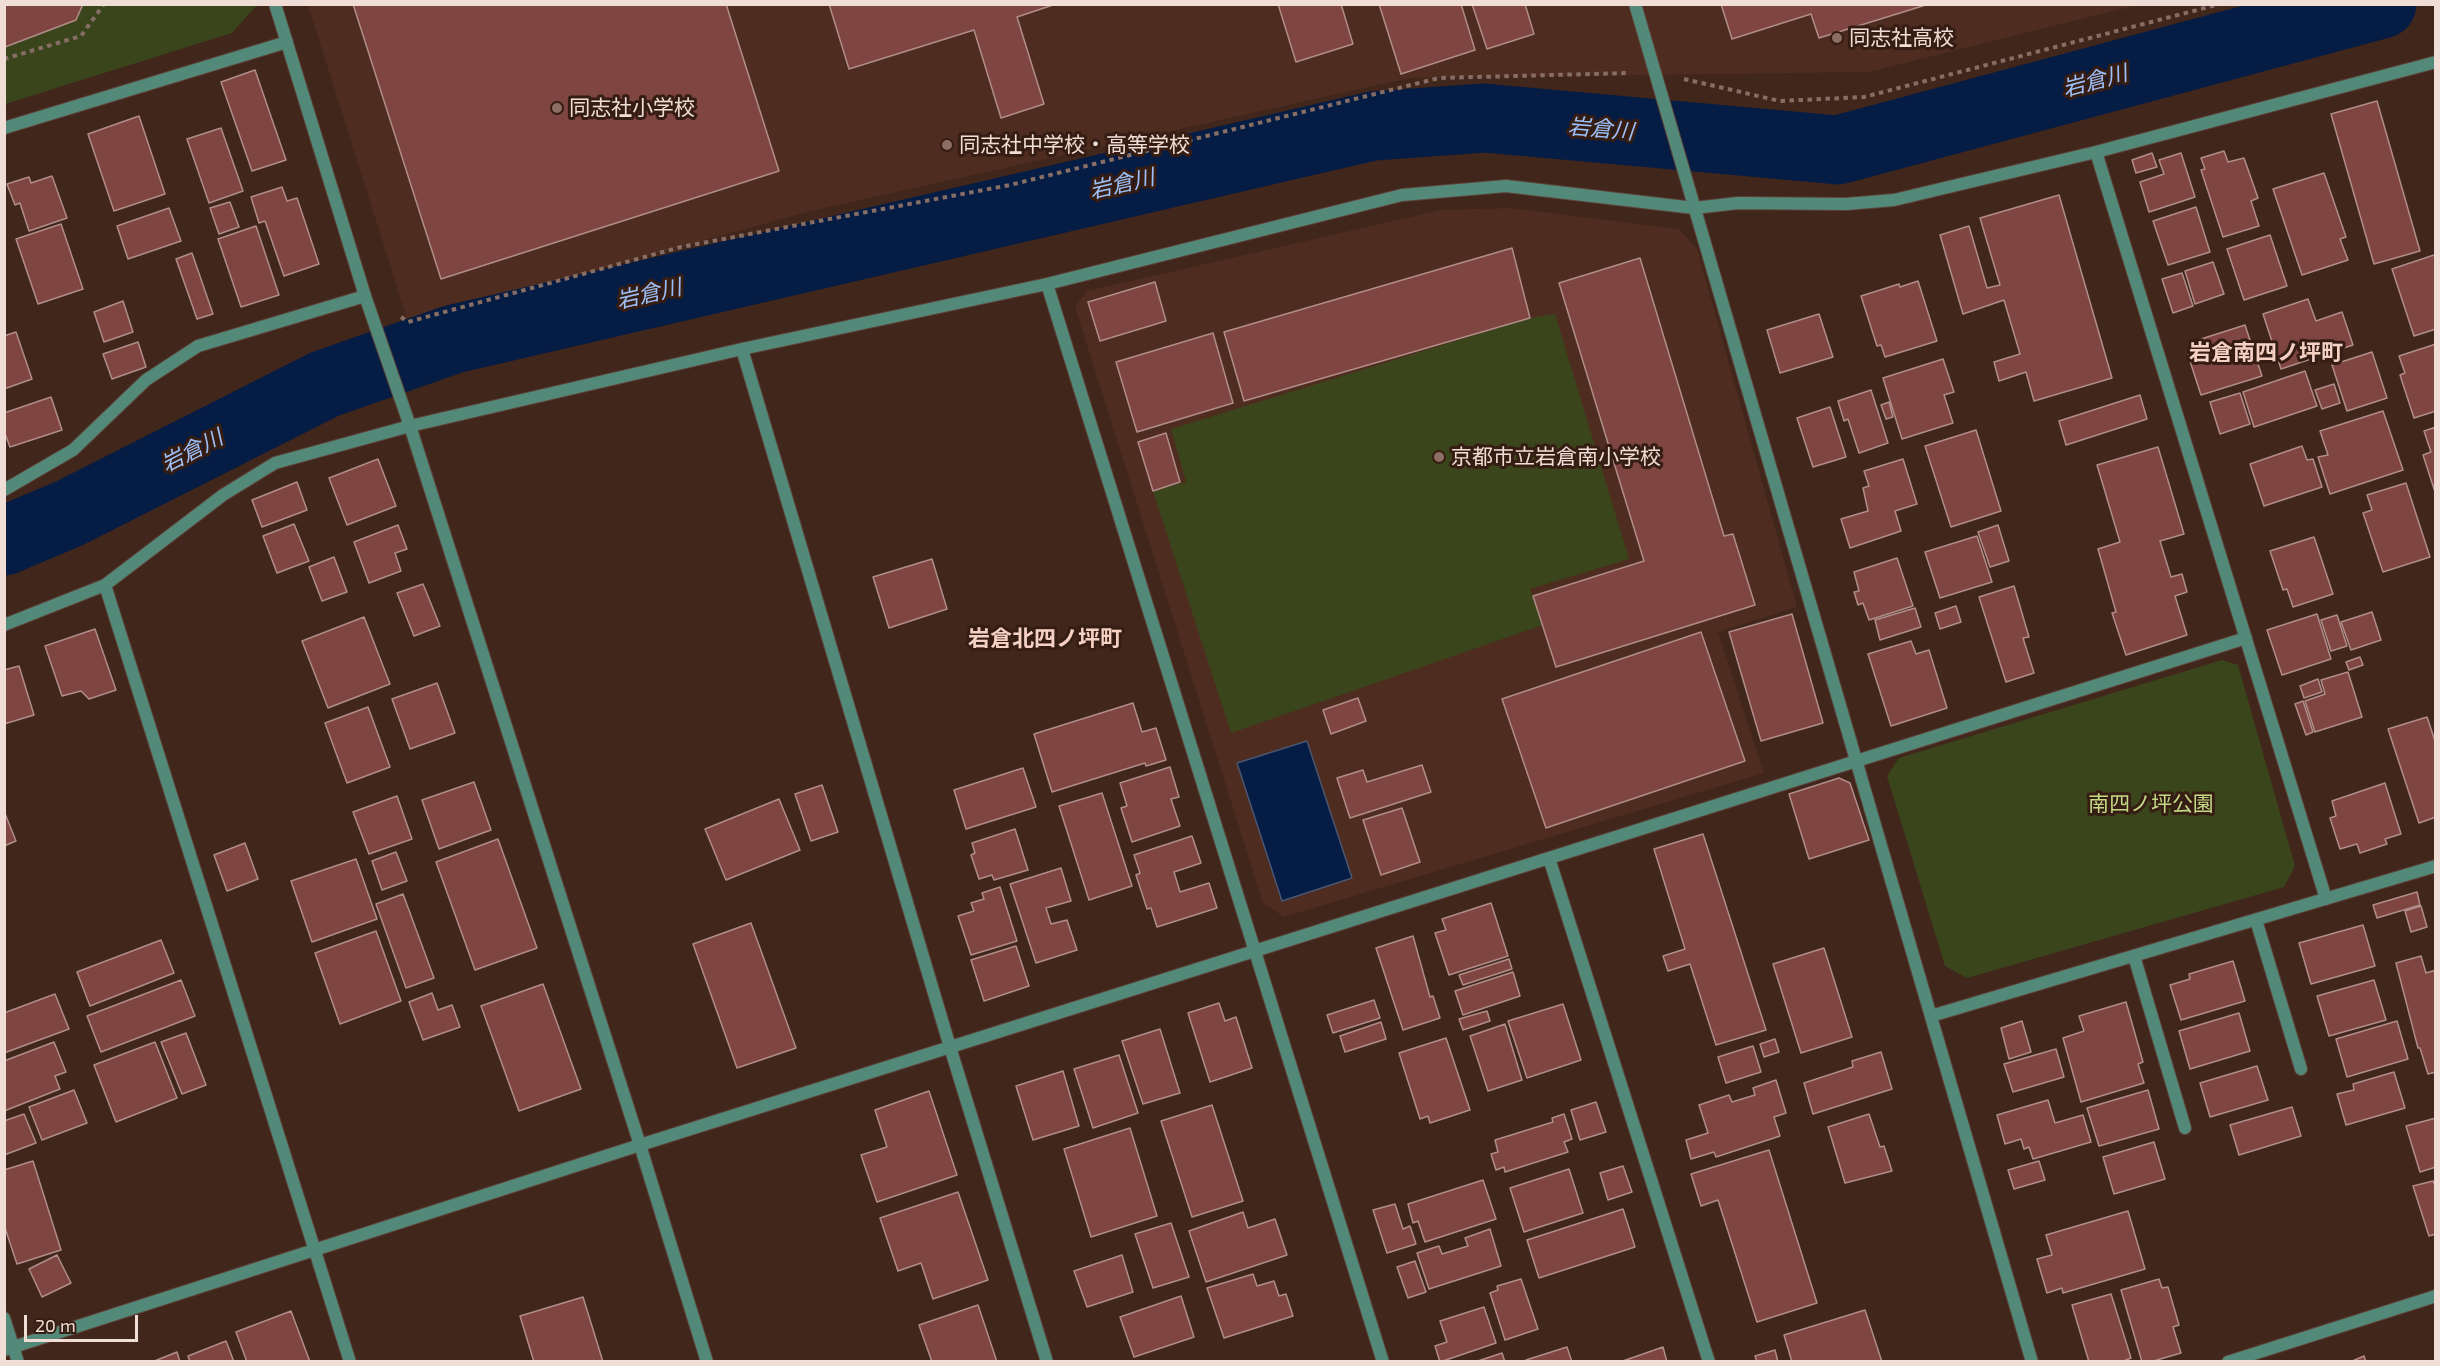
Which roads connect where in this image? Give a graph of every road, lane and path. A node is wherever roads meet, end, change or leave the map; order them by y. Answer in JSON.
{"nodes":[{"id":1,"x":104,"y":4,"type":"edge"},
{"id":2,"x":275,"y":4,"type":"edge"},
{"id":3,"x":1635,"y":4,"type":"edge"},
{"id":4,"x":2220,"y":4,"type":"edge"},
{"id":5,"x":287,"y":42,"type":"junction"},
{"id":6,"x":4,"y":58,"type":"edge"},
{"id":7,"x":2436,"y":62,"type":"edge"},
{"id":8,"x":1654,"y":72,"type":"junction"},
{"id":9,"x":4,"y":128,"type":"edge"},
{"id":10,"x":2096,"y":152,"type":"junction"},
{"id":11,"x":1694,"y":208,"type":"junction"},
{"id":12,"x":1047,"y":284,"type":"junction"},
{"id":13,"x":365,"y":296,"type":"junction"},
{"id":14,"x":742,"y":349,"type":"junction"},
{"id":15,"x":410,"y":426,"type":"junction"},
{"id":16,"x":4,"y":490,"type":"edge"},
{"id":17,"x":105,"y":585,"type":"junction"},
{"id":18,"x":4,"y":625,"type":"edge"},
{"id":19,"x":2246,"y":638,"type":"junction"},
{"id":20,"x":1856,"y":761,"type":"junction"},
{"id":21,"x":1549,"y":858,"type":"junction"},
{"id":22,"x":2436,"y":866,"type":"edge"},
{"id":23,"x":2326,"y":899,"type":"junction"},
{"id":24,"x":2256,"y":920,"type":"junction"},
{"id":25,"x":1255,"y":951,"type":"junction"},
{"id":26,"x":2134,"y":956,"type":"junction"},
{"id":27,"x":1931,"y":1016,"type":"junction"},
{"id":28,"x":950,"y":1047,"type":"junction"},
{"id":29,"x":2301,"y":1069,"type":"dead end"},
{"id":30,"x":2185,"y":1128,"type":"dead end"},
{"id":31,"x":640,"y":1145,"type":"junction"},
{"id":32,"x":316,"y":1251,"type":"junction"},
{"id":33,"x":2436,"y":1296,"type":"edge"},
{"id":34,"x":4,"y":1318,"type":"edge"},
{"id":35,"x":9,"y":1348,"type":"edge"},
{"id":36,"x":18,"y":1362,"type":"edge"},
{"id":37,"x":350,"y":1362,"type":"edge"},
{"id":38,"x":707,"y":1362,"type":"edge"},
{"id":39,"x":1047,"y":1362,"type":"edge"},
{"id":40,"x":1383,"y":1362,"type":"edge"},
{"id":41,"x":1709,"y":1362,"type":"edge"},
{"id":42,"x":2032,"y":1362,"type":"edge"},
{"id":43,"x":2228,"y":1362,"type":"edge"}],
"edges":[{"from":1,"to":6,"type":"path"},
{"from":2,"to":5,"type":"street"},
{"from":3,"to":8,"type":"street"},
{"from":4,"to":8,"type":"path"},
{"from":5,"to":9,"type":"street"},
{"from":5,"to":13,"type":"street"},
{"from":7,"to":10,"type":"street"},
{"from":8,"to":11,"type":"street"},
{"from":8,"to":13,"type":"path"},
{"from":10,"to":11,"type":"street"},
{"from":10,"to":19,"type":"street"},
{"from":11,"to":12,"type":"street"},
{"from":11,"to":20,"type":"street"},
{"from":12,"to":14,"type":"street"},
{"from":12,"to":25,"type":"street"},
{"from":13,"to":15,"type":"street"},
{"from":13,"to":16,"type":"street"},
{"from":14,"to":15,"type":"street"},
{"from":14,"to":28,"type":"street"},
{"from":15,"to":17,"type":"street"},
{"from":15,"to":31,"type":"street"},
{"from":17,"to":18,"type":"street"},
{"from":17,"to":32,"type":"street"},
{"from":19,"to":20,"type":"street"},
{"from":19,"to":23,"type":"street"},
{"from":20,"to":21,"type":"street"},
{"from":20,"to":27,"type":"street"},
{"from":21,"to":25,"type":"street"},
{"from":21,"to":41,"type":"street"},
{"from":22,"to":23,"type":"street"},
{"from":23,"to":24,"type":"street"},
{"from":24,"to":26,"type":"street"},
{"from":24,"to":29,"type":"street"},
{"from":25,"to":28,"type":"street"},
{"from":25,"to":40,"type":"street"},
{"from":26,"to":27,"type":"street"},
{"from":26,"to":30,"type":"street"},
{"from":27,"to":42,"type":"street"},
{"from":28,"to":31,"type":"street"},
{"from":28,"to":39,"type":"street"},
{"from":31,"to":32,"type":"street"},
{"from":31,"to":38,"type":"street"},
{"from":32,"to":35,"type":"street"},
{"from":32,"to":37,"type":"street"},
{"from":33,"to":43,"type":"street"},
{"from":34,"to":35,"type":"street"},
{"from":35,"to":36,"type":"street"}]}
